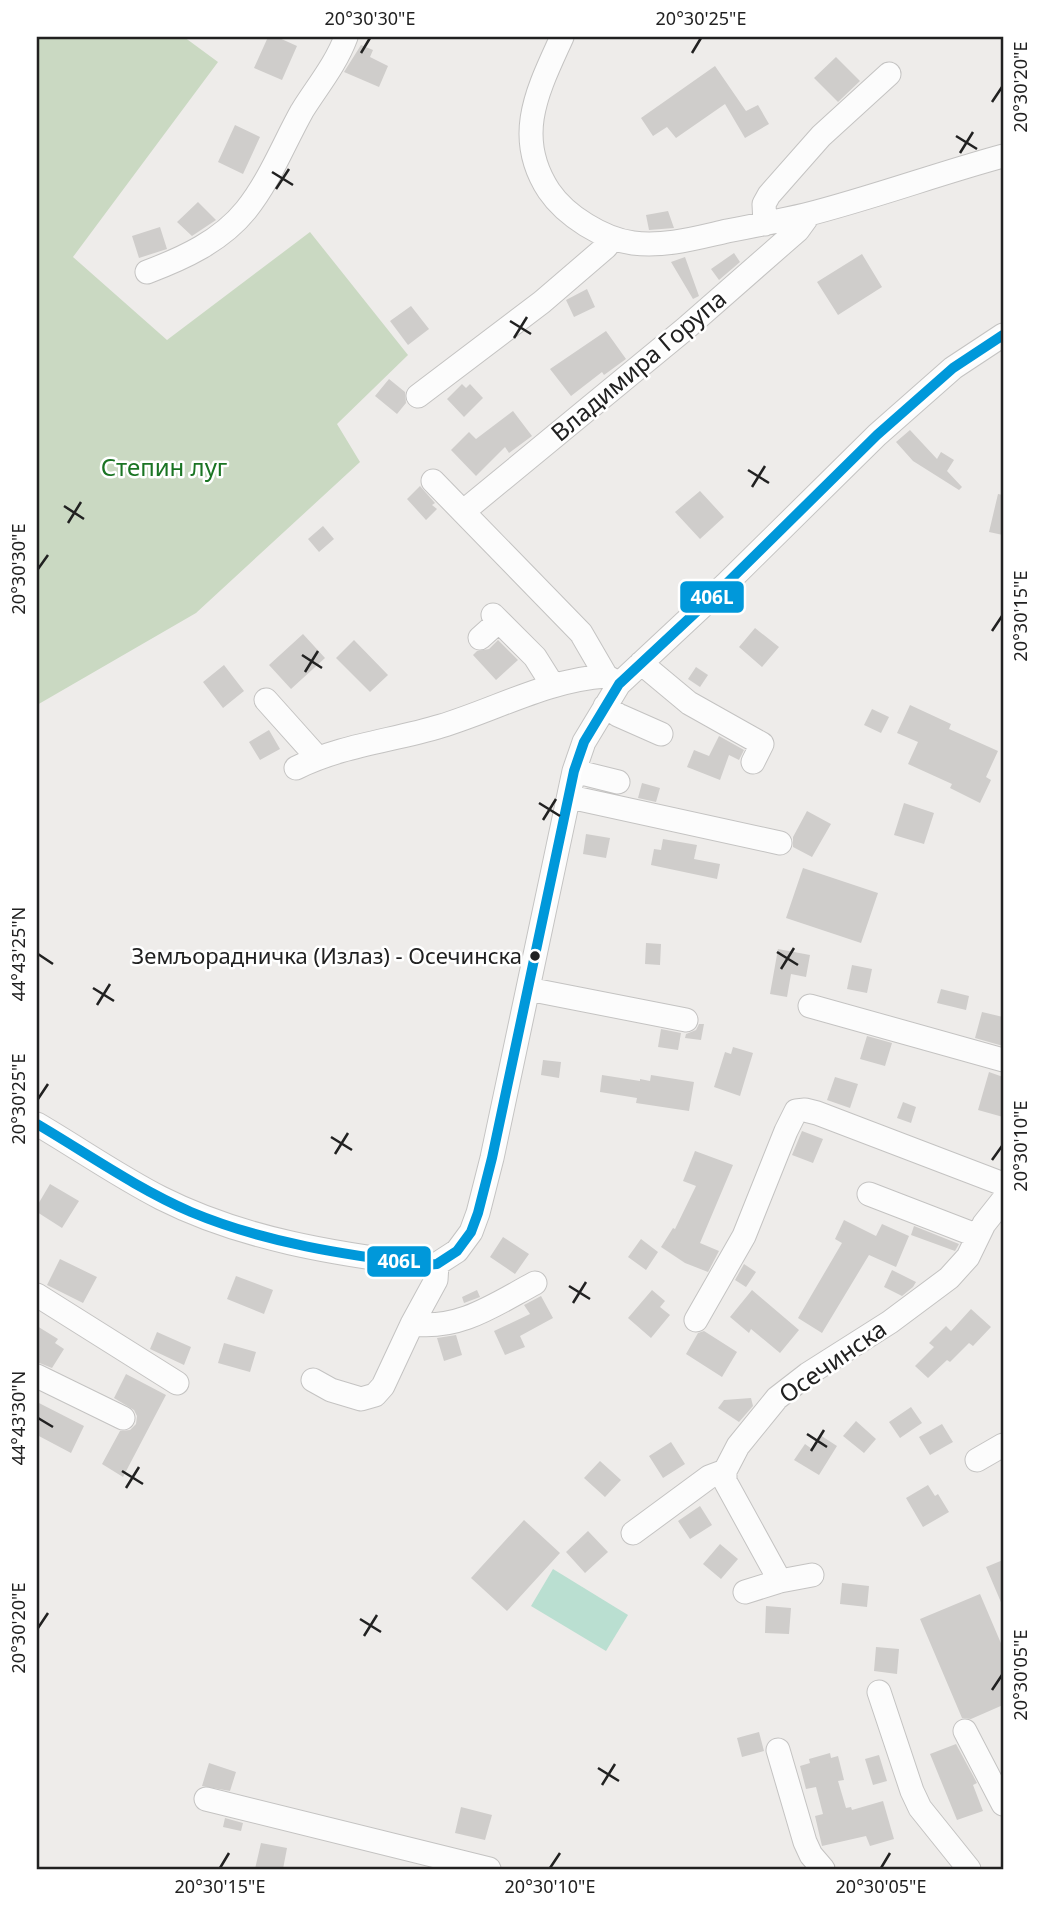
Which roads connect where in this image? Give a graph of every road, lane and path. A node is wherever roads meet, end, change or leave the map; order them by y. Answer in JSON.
{"nodes":[{"id":1,"x":346,"y":37,"type":"edge"},
{"id":2,"x":562,"y":37,"type":"edge"},
{"id":3,"x":889,"y":74,"type":"dead end"},
{"id":4,"x":1003,"y":156,"type":"edge"},
{"id":5,"x":806,"y":215,"type":"junction"},
{"id":6,"x":765,"y":223,"type":"junction"},
{"id":7,"x":613,"y":238,"type":"junction"},
{"id":8,"x":148,"y":272,"type":"dead end"},
{"id":9,"x":1003,"y":335,"type":"edge"},
{"id":10,"x":418,"y":397,"type":"dead end"},
{"id":11,"x":433,"y":481,"type":"dead end"},
{"id":12,"x":464,"y":511,"type":"junction"},
{"id":13,"x":481,"y":638,"type":"dead end"},
{"id":14,"x":641,"y":663,"type":"junction"},
{"id":15,"x":612,"y":680,"type":"junction"},
{"id":16,"x":552,"y":684,"type":"junction"},
{"id":17,"x":266,"y":700,"type":"dead end"},
{"id":18,"x":605,"y":706,"type":"junction"},
{"id":19,"x":661,"y":734,"type":"dead end"},
{"id":20,"x":317,"y":757,"type":"junction"},
{"id":21,"x":753,"y":762,"type":"dead end"},
{"id":22,"x":296,"y":768,"type":"dead end"},
{"id":23,"x":574,"y":771,"type":"junction"},
{"id":24,"x":618,"y":782,"type":"dead end"},
{"id":25,"x":570,"y":797,"type":"junction"},
{"id":26,"x":780,"y":843,"type":"dead end"},
{"id":27,"x":528,"y":989,"type":"junction"},
{"id":28,"x":810,"y":1006,"type":"dead end"},
{"id":29,"x":686,"y":1020,"type":"dead end"},
{"id":30,"x":1003,"y":1059,"type":"edge"},
{"id":31,"x":37,"y":1124,"type":"edge"},
{"id":32,"x":1003,"y":1184,"type":"edge"},
{"id":33,"x":869,"y":1194,"type":"dead end"},
{"id":34,"x":1003,"y":1200,"type":"edge"},
{"id":35,"x":978,"y":1236,"type":"junction"},
{"id":36,"x":437,"y":1264,"type":"junction"},
{"id":37,"x":536,"y":1283,"type":"dead end"},
{"id":38,"x":37,"y":1295,"type":"edge"},
{"id":39,"x":696,"y":1320,"type":"dead end"},
{"id":40,"x":412,"y":1324,"type":"junction"},
{"id":41,"x":37,"y":1376,"type":"edge"},
{"id":42,"x":313,"y":1380,"type":"dead end"},
{"id":43,"x":177,"y":1383,"type":"dead end"},
{"id":44,"x":123,"y":1418,"type":"dead end"},
{"id":45,"x":1003,"y":1445,"type":"edge"},
{"id":46,"x":977,"y":1460,"type":"dead end"},
{"id":47,"x":725,"y":1471,"type":"junction"},
{"id":48,"x":633,"y":1533,"type":"dead end"},
{"id":49,"x":812,"y":1575,"type":"dead end"},
{"id":50,"x":780,"y":1581,"type":"junction"},
{"id":51,"x":745,"y":1592,"type":"dead end"},
{"id":52,"x":879,"y":1692,"type":"dead end"},
{"id":53,"x":965,"y":1731,"type":"dead end"},
{"id":54,"x":778,"y":1750,"type":"dead end"},
{"id":55,"x":206,"y":1799,"type":"dead end"},
{"id":56,"x":1003,"y":1804,"type":"edge"},
{"id":57,"x":489,"y":1869,"type":"edge"},
{"id":58,"x":823,"y":1869,"type":"edge"},
{"id":59,"x":969,"y":1869,"type":"edge"}],
"edges":[{"from":1,"to":8,"type":"street"},
{"from":2,"to":7,"type":"street"},
{"from":3,"to":6,"type":"street"},
{"from":4,"to":5,"type":"street"},
{"from":5,"to":6,"type":"street"},
{"from":5,"to":12,"type":"street","name":"Владимира Горупа"},
{"from":6,"to":7,"type":"street"},
{"from":7,"to":10,"type":"street"},
{"from":9,"to":14,"type":"street"},
{"from":11,"to":12,"type":"street"},
{"from":12,"to":15,"type":"street"},
{"from":13,"to":16,"type":"street"},
{"from":14,"to":15,"type":"street"},
{"from":14,"to":21,"type":"street"},
{"from":15,"to":16,"type":"street"},
{"from":15,"to":18,"type":"street"},
{"from":16,"to":20,"type":"street"},
{"from":17,"to":20,"type":"street"},
{"from":18,"to":19,"type":"street"},
{"from":18,"to":23,"type":"street"},
{"from":20,"to":22,"type":"street"},
{"from":23,"to":24,"type":"street"},
{"from":23,"to":25,"type":"street"},
{"from":25,"to":26,"type":"street"},
{"from":25,"to":27,"type":"street"},
{"from":27,"to":29,"type":"street"},
{"from":27,"to":36,"type":"street"},
{"from":28,"to":30,"type":"street"},
{"from":31,"to":36,"type":"street"},
{"from":32,"to":39,"type":"street"},
{"from":33,"to":35,"type":"street"},
{"from":34,"to":35,"type":"street","name":"Осечинска"},
{"from":35,"to":47,"type":"street","name":"Осечинска"},
{"from":36,"to":40,"type":"street"},
{"from":37,"to":40,"type":"street"},
{"from":38,"to":43,"type":"street"},
{"from":40,"to":42,"type":"street"},
{"from":41,"to":44,"type":"street"},
{"from":45,"to":46,"type":"street"},
{"from":47,"to":48,"type":"street"},
{"from":47,"to":50,"type":"street"},
{"from":49,"to":50,"type":"street"},
{"from":50,"to":51,"type":"street"},
{"from":52,"to":59,"type":"street"},
{"from":53,"to":56,"type":"street"},
{"from":54,"to":58,"type":"street"},
{"from":55,"to":57,"type":"street"}]}
